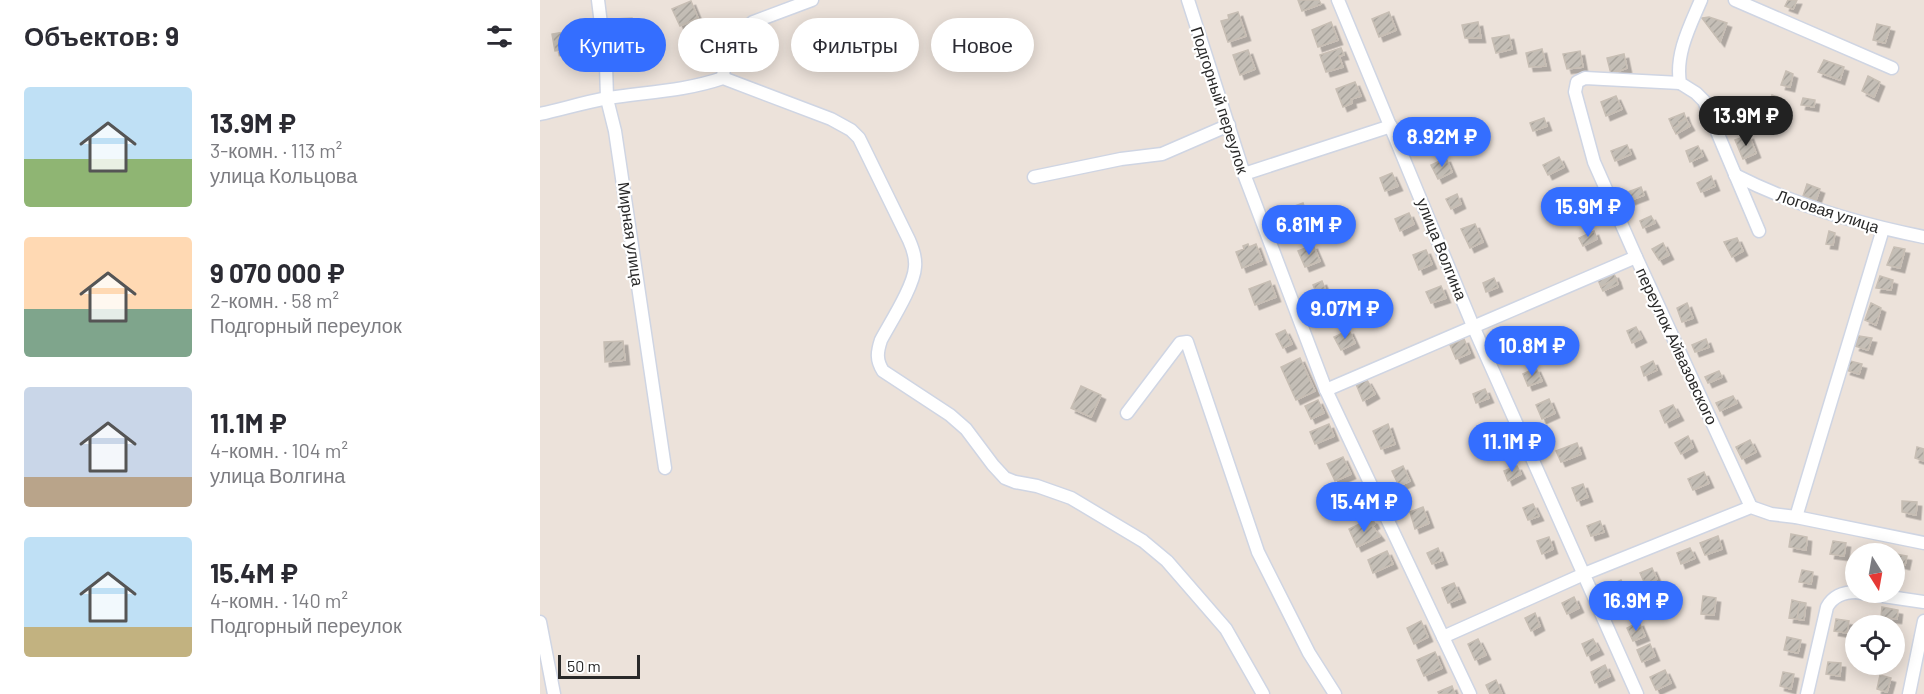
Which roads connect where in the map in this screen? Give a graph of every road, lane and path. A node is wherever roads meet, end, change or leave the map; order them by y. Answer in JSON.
{"nodes":[{"id":1,"x":597,"y":0,"type":"edge"},
{"id":2,"x":812,"y":0,"type":"edge"},
{"id":3,"x":1188,"y":0,"type":"edge"},
{"id":4,"x":1338,"y":0,"type":"edge"},
{"id":5,"x":1701,"y":0,"type":"edge"},
{"id":6,"x":1735,"y":0,"type":"edge"},
{"id":7,"x":1892,"y":68,"type":"dead end"},
{"id":8,"x":723,"y":78,"type":"junction"},
{"id":9,"x":1680,"y":83,"type":"junction"},
{"id":10,"x":607,"y":99,"type":"junction"},
{"id":11,"x":540,"y":114,"type":"edge"},
{"id":12,"x":1229,"y":125,"type":"junction"},
{"id":13,"x":1391,"y":126,"type":"junction"},
{"id":14,"x":1244,"y":174,"type":"junction"},
{"id":15,"x":1735,"y":175,"type":"junction"},
{"id":16,"x":1034,"y":177,"type":"dead end"},
{"id":17,"x":1883,"y":229,"type":"junction"},
{"id":18,"x":1759,"y":231,"type":"dead end"},
{"id":19,"x":1924,"y":237,"type":"edge"},
{"id":20,"x":1636,"y":257,"type":"junction"},
{"id":21,"x":1473,"y":326,"type":"junction"},
{"id":22,"x":1326,"y":390,"type":"junction"},
{"id":23,"x":1127,"y":413,"type":"dead end"},
{"id":24,"x":665,"y":468,"type":"dead end"},
{"id":25,"x":1751,"y":507,"type":"junction"},
{"id":26,"x":1796,"y":516,"type":"junction"},
{"id":27,"x":1924,"y":543,"type":"edge"},
{"id":28,"x":1584,"y":574,"type":"junction"},
{"id":29,"x":1845,"y":593,"type":"edge"},
{"id":30,"x":1905,"y":599,"type":"edge"},
{"id":31,"x":1924,"y":602,"type":"edge"},
{"id":32,"x":1924,"y":621,"type":"edge"},
{"id":33,"x":540,"y":622,"type":"edge"},
{"id":34,"x":1443,"y":637,"type":"junction"},
{"id":35,"x":554,"y":694,"type":"edge"},
{"id":36,"x":1263,"y":694,"type":"edge"},
{"id":37,"x":1335,"y":694,"type":"edge"},
{"id":38,"x":1470,"y":694,"type":"edge"},
{"id":39,"x":1637,"y":694,"type":"edge"},
{"id":40,"x":1807,"y":694,"type":"edge"},
{"id":41,"x":1909,"y":694,"type":"edge"}],
"edges":[{"from":1,"to":10,"type":"street","name":"Мирная улица"},
{"from":2,"to":8,"type":"street"},
{"from":3,"to":12,"type":"street","name":"Подгорный переулок"},
{"from":4,"to":13,"type":"street","name":"улица Волгина"},
{"from":5,"to":9,"type":"street"},
{"from":6,"to":7,"type":"street"},
{"from":8,"to":10,"type":"street"},
{"from":8,"to":36,"type":"street"},
{"from":9,"to":15,"type":"street"},
{"from":9,"to":20,"type":"street","name":"переулок Айвазовского"},
{"from":10,"to":11,"type":"street"},
{"from":10,"to":24,"type":"street","name":"Мирная улица"},
{"from":12,"to":14,"type":"street","name":"Подгорный переулок"},
{"from":12,"to":16,"type":"street"},
{"from":13,"to":14,"type":"street"},
{"from":13,"to":21,"type":"street","name":"улица Волгина"},
{"from":14,"to":22,"type":"street","name":"Подгорный переулок"},
{"from":15,"to":17,"type":"street","name":"Логовая улица"},
{"from":15,"to":18,"type":"street"},
{"from":17,"to":19,"type":"street","name":"Логовая улица"},
{"from":17,"to":26,"type":"street"},
{"from":20,"to":21,"type":"street"},
{"from":20,"to":25,"type":"street","name":"переулок Айвазовского"},
{"from":21,"to":22,"type":"street"},
{"from":21,"to":28,"type":"street","name":"улица Волгина"},
{"from":22,"to":34,"type":"street","name":"Подгорный переулок"},
{"from":23,"to":37,"type":"street"},
{"from":25,"to":26,"type":"street"},
{"from":25,"to":28,"type":"street"},
{"from":26,"to":27,"type":"street"},
{"from":28,"to":34,"type":"street"},
{"from":28,"to":39,"type":"street","name":"улица Волгина"},
{"from":29,"to":40,"type":"street"},
{"from":30,"to":31,"type":"street"},
{"from":32,"to":41,"type":"street"},
{"from":33,"to":35,"type":"street"},
{"from":34,"to":38,"type":"street","name":"Подгорный переулок"}]}
